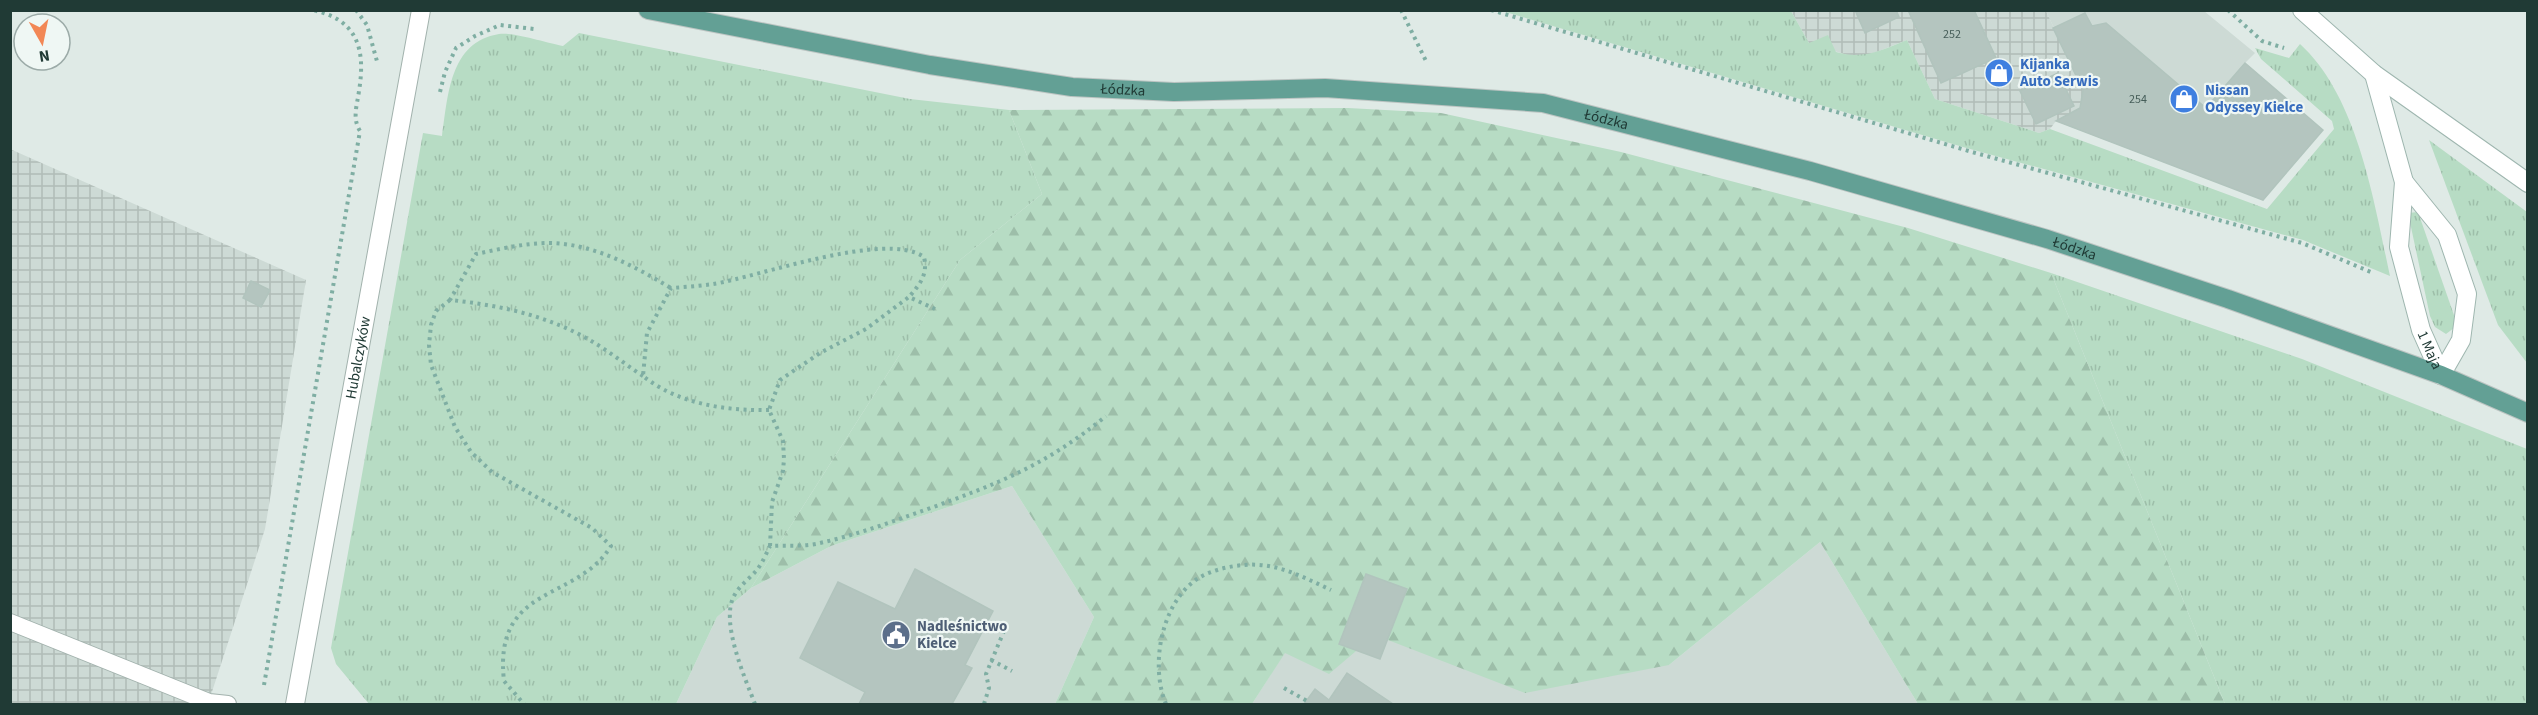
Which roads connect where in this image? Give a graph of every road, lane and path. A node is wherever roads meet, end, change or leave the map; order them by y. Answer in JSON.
{"nodes":[{"id":1,"x":312,"y":10,"type":"edge"},
{"id":2,"x":356,"y":10,"type":"edge"},
{"id":3,"x":421,"y":10,"type":"edge"},
{"id":4,"x":648,"y":10,"type":"edge"},
{"id":5,"x":1401,"y":10,"type":"edge"},
{"id":6,"x":1491,"y":10,"type":"edge"},
{"id":7,"x":2228,"y":10,"type":"edge"},
{"id":8,"x":2302,"y":10,"type":"edge"},
{"id":9,"x":534,"y":28,"type":"dead end"},
{"id":10,"x":2284,"y":48,"type":"dead end"},
{"id":11,"x":1428,"y":67,"type":"dead end"},
{"id":12,"x":378,"y":72,"type":"dead end"},
{"id":13,"x":2374,"y":74,"type":"junction"},
{"id":14,"x":440,"y":94,"type":"dead end"},
{"id":15,"x":2404,"y":182,"type":"junction"},
{"id":16,"x":2528,"y":183,"type":"edge"},
{"id":17,"x":2381,"y":276,"type":"dead end"},
{"id":18,"x":671,"y":288,"type":"junction"},
{"id":19,"x":909,"y":297,"type":"junction"},
{"id":20,"x":450,"y":300,"type":"junction"},
{"id":21,"x":934,"y":309,"type":"dead end"},
{"id":22,"x":2440,"y":375,"type":"junction"},
{"id":23,"x":643,"y":376,"type":"junction"},
{"id":24,"x":769,"y":410,"type":"junction"},
{"id":25,"x":2528,"y":412,"type":"edge"},
{"id":26,"x":1106,"y":416,"type":"dead end"},
{"id":27,"x":770,"y":546,"type":"junction"},
{"id":28,"x":1331,"y":590,"type":"dead end"},
{"id":29,"x":10,"y":622,"type":"edge"},
{"id":30,"x":1004,"y":631,"type":"dead end"},
{"id":31,"x":991,"y":660,"type":"junction"},
{"id":32,"x":1012,"y":671,"type":"dead end"},
{"id":33,"x":1284,"y":688,"type":"dead end"},
{"id":34,"x":263,"y":694,"type":"dead end"},
{"id":35,"x":1307,"y":701,"type":"dead end"},
{"id":36,"x":228,"y":705,"type":"edge"},
{"id":37,"x":295,"y":705,"type":"edge"},
{"id":38,"x":524,"y":705,"type":"edge"},
{"id":39,"x":755,"y":705,"type":"edge"},
{"id":40,"x":984,"y":705,"type":"edge"},
{"id":41,"x":1166,"y":705,"type":"edge"}],
"edges":[{"from":1,"to":34,"type":"path"},
{"from":2,"to":12,"type":"path"},
{"from":3,"to":37,"type":"street","name":"Hubalczyków"},
{"from":4,"to":22,"type":"main road","name":"Łódzka"},
{"from":5,"to":11,"type":"path"},
{"from":6,"to":17,"type":"path"},
{"from":7,"to":10,"type":"path"},
{"from":8,"to":13,"type":"street"},
{"from":9,"to":14,"type":"path"},
{"from":13,"to":15,"type":"street","name":"1 Maja"},
{"from":13,"to":16,"type":"street"},
{"from":15,"to":22,"type":"street","name":"1 Maja"},
{"from":15,"to":22,"type":"street","name":"1 Maja"},
{"from":18,"to":19,"type":"path"},
{"from":18,"to":20,"type":"path"},
{"from":18,"to":23,"type":"path"},
{"from":19,"to":21,"type":"path"},
{"from":19,"to":24,"type":"path"},
{"from":20,"to":23,"type":"path"},
{"from":20,"to":38,"type":"path"},
{"from":22,"to":25,"type":"main road","name":"Łódzka"},
{"from":23,"to":24,"type":"path"},
{"from":24,"to":27,"type":"path"},
{"from":26,"to":27,"type":"path"},
{"from":27,"to":39,"type":"path"},
{"from":28,"to":41,"type":"path"},
{"from":29,"to":36,"type":"lane"},
{"from":30,"to":31,"type":"path"},
{"from":31,"to":32,"type":"path"},
{"from":31,"to":40,"type":"path"},
{"from":33,"to":35,"type":"path"}]}
